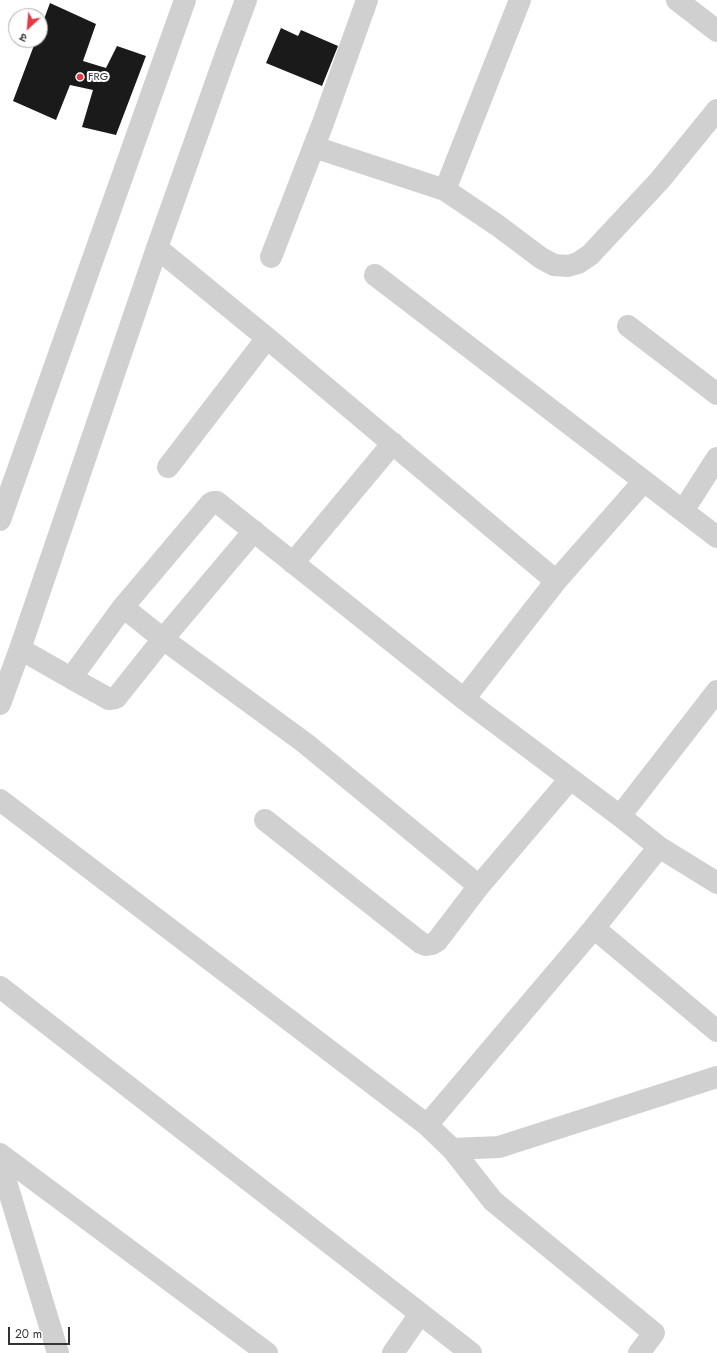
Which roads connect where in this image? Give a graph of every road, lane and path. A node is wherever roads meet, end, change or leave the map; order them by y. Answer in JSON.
{"nodes":[{"id":1,"x":185,"y":0,"type":"edge"},
{"id":2,"x":246,"y":0,"type":"edge"},
{"id":3,"x":367,"y":0,"type":"edge"},
{"id":4,"x":520,"y":0,"type":"edge"},
{"id":5,"x":677,"y":0,"type":"edge"},
{"id":6,"x":717,"y":31,"type":"edge"},
{"id":7,"x":717,"y":110,"type":"edge"},
{"id":8,"x":314,"y":146,"type":"junction"},
{"id":9,"x":444,"y":190,"type":"junction"},
{"id":10,"x":158,"y":248,"type":"junction"},
{"id":11,"x":271,"y":257,"type":"dead end"},
{"id":12,"x":375,"y":275,"type":"dead end"},
{"id":13,"x":628,"y":326,"type":"dead end"},
{"id":14,"x":267,"y":338,"type":"junction"},
{"id":15,"x":717,"y":394,"type":"edge"},
{"id":16,"x":393,"y":443,"type":"junction"},
{"id":17,"x":717,"y":458,"type":"edge"},
{"id":18,"x":168,"y":467,"type":"dead end"},
{"id":19,"x":644,"y":481,"type":"junction"},
{"id":20,"x":683,"y":511,"type":"junction"},
{"id":21,"x":0,"y":520,"type":"edge"},
{"id":22,"x":254,"y":531,"type":"junction"},
{"id":23,"x":717,"y":537,"type":"edge"},
{"id":24,"x":293,"y":563,"type":"junction"},
{"id":25,"x":556,"y":581,"type":"junction"},
{"id":26,"x":123,"y":607,"type":"junction"},
{"id":27,"x":163,"y":639,"type":"junction"},
{"id":28,"x":20,"y":649,"type":"junction"},
{"id":29,"x":71,"y":678,"type":"junction"},
{"id":30,"x":717,"y":690,"type":"edge"},
{"id":31,"x":464,"y":699,"type":"junction"},
{"id":32,"x":0,"y":704,"type":"edge"},
{"id":33,"x":570,"y":779,"type":"junction"},
{"id":34,"x":0,"y":800,"type":"edge"},
{"id":35,"x":620,"y":816,"type":"junction"},
{"id":36,"x":265,"y":820,"type":"dead end"},
{"id":37,"x":659,"y":847,"type":"junction"},
{"id":38,"x":717,"y":883,"type":"edge"},
{"id":39,"x":479,"y":886,"type":"junction"},
{"id":40,"x":594,"y":928,"type":"junction"},
{"id":41,"x":0,"y":987,"type":"edge"},
{"id":42,"x":717,"y":1031,"type":"edge"},
{"id":43,"x":712,"y":1084,"type":"edge"},
{"id":44,"x":427,"y":1125,"type":"junction"},
{"id":45,"x":452,"y":1149,"type":"junction"},
{"id":46,"x":0,"y":1154,"type":"edge"},
{"id":47,"x":0,"y":1162,"type":"edge"},
{"id":48,"x":420,"y":1314,"type":"junction"},
{"id":49,"x":58,"y":1353,"type":"edge"},
{"id":50,"x":267,"y":1353,"type":"edge"},
{"id":51,"x":392,"y":1353,"type":"edge"},
{"id":52,"x":471,"y":1353,"type":"edge"},
{"id":53,"x":639,"y":1353,"type":"edge"}],
"edges":[{"from":1,"to":21,"type":"street"},
{"from":2,"to":10,"type":"street"},
{"from":3,"to":8,"type":"street"},
{"from":4,"to":9,"type":"street"},
{"from":5,"to":6,"type":"street"},
{"from":7,"to":9,"type":"street"},
{"from":8,"to":9,"type":"street"},
{"from":8,"to":11,"type":"street"},
{"from":10,"to":14,"type":"street"},
{"from":10,"to":28,"type":"street"},
{"from":12,"to":19,"type":"street"},
{"from":13,"to":15,"type":"street"},
{"from":14,"to":16,"type":"street"},
{"from":14,"to":18,"type":"street"},
{"from":16,"to":24,"type":"street"},
{"from":16,"to":25,"type":"street"},
{"from":17,"to":20,"type":"street"},
{"from":19,"to":20,"type":"street"},
{"from":19,"to":25,"type":"street"},
{"from":20,"to":23,"type":"street"},
{"from":22,"to":24,"type":"street"},
{"from":22,"to":26,"type":"street"},
{"from":22,"to":27,"type":"street"},
{"from":24,"to":31,"type":"street"},
{"from":25,"to":31,"type":"street"},
{"from":26,"to":27,"type":"street"},
{"from":26,"to":29,"type":"street"},
{"from":27,"to":29,"type":"street"},
{"from":27,"to":39,"type":"street"},
{"from":28,"to":29,"type":"street"},
{"from":28,"to":32,"type":"street"},
{"from":30,"to":35,"type":"street"},
{"from":31,"to":33,"type":"street"},
{"from":33,"to":35,"type":"street"},
{"from":33,"to":39,"type":"street"},
{"from":34,"to":44,"type":"street"},
{"from":35,"to":37,"type":"street"},
{"from":36,"to":39,"type":"street"},
{"from":37,"to":38,"type":"street"},
{"from":37,"to":40,"type":"street"},
{"from":40,"to":42,"type":"street"},
{"from":40,"to":44,"type":"street"},
{"from":41,"to":48,"type":"street"},
{"from":43,"to":45,"type":"street"},
{"from":44,"to":45,"type":"street"},
{"from":45,"to":53,"type":"street"},
{"from":46,"to":50,"type":"street"},
{"from":47,"to":49,"type":"street"},
{"from":48,"to":51,"type":"street"},
{"from":48,"to":52,"type":"street"}]}
